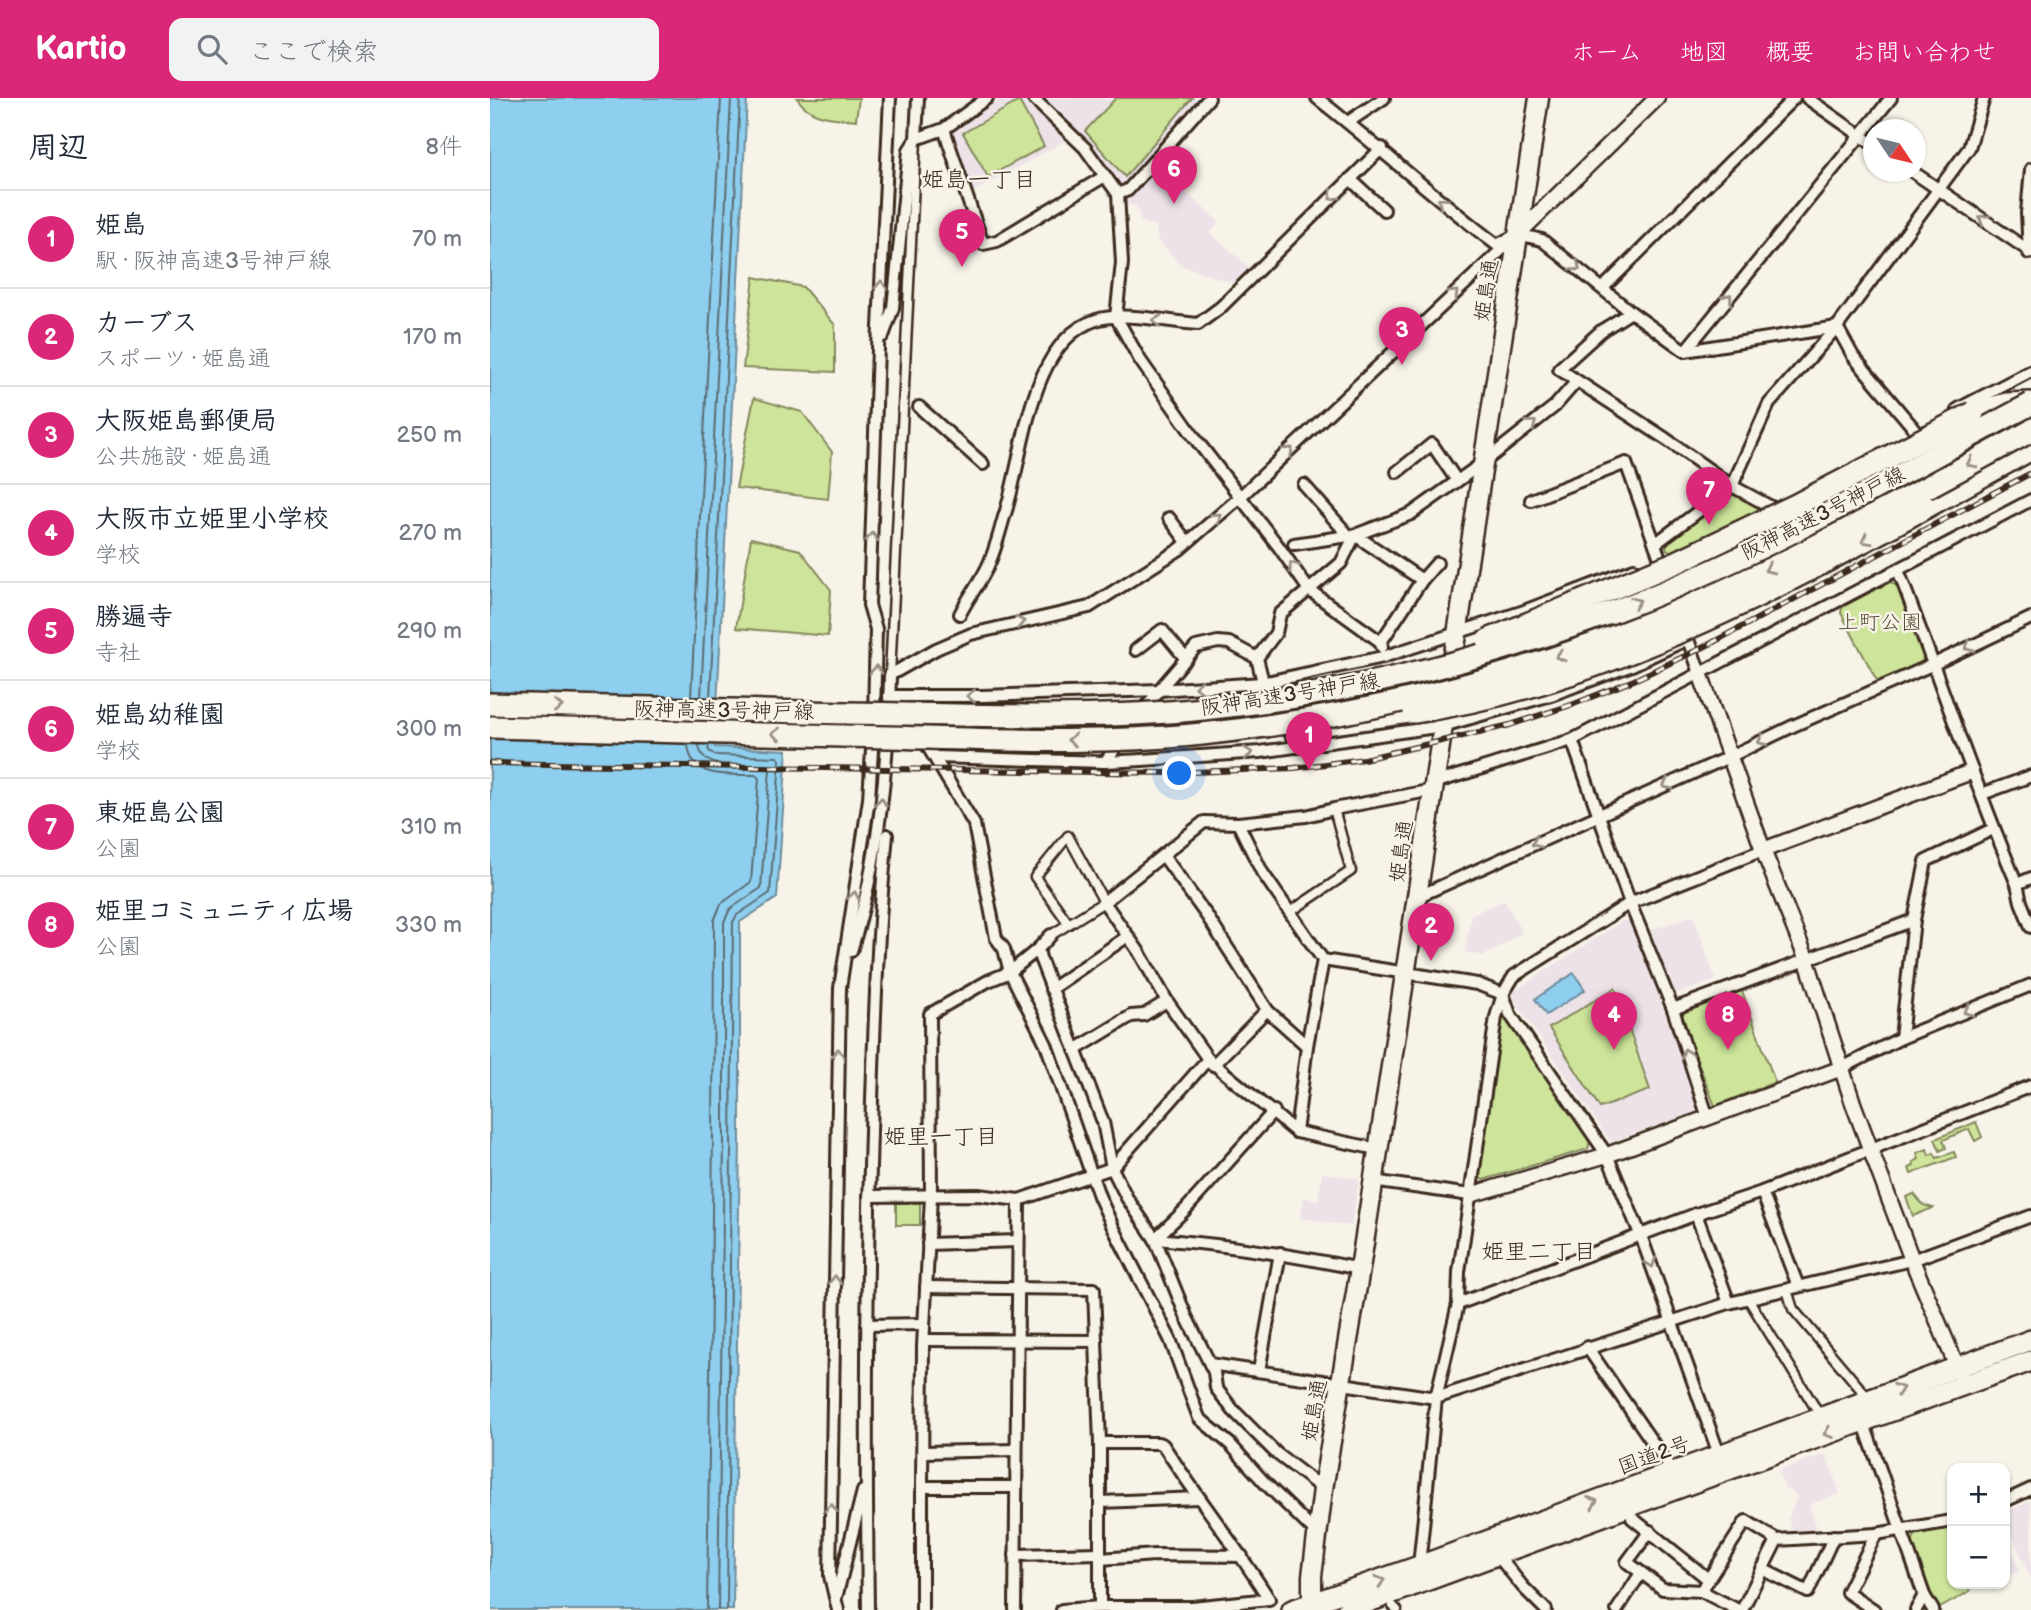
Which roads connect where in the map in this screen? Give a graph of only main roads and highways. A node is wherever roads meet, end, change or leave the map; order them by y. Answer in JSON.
{"nodes":[{"id":1,"x":1539,"y":98,"type":"edge"},
{"id":2,"x":2031,"y":403,"type":"edge"},
{"id":3,"x":2031,"y":431,"type":"edge"},
{"id":4,"x":2031,"y":449,"type":"edge"},
{"id":5,"x":1336,"y":690,"type":"junction"},
{"id":6,"x":490,"y":704,"type":"edge"},
{"id":7,"x":490,"y":727,"type":"edge"},
{"id":8,"x":1129,"y":739,"type":"junction"},
{"id":9,"x":2031,"y":1340,"type":"edge"},
{"id":10,"x":2031,"y":1362,"type":"edge"},
{"id":11,"x":1961,"y":1376,"type":"junction"},
{"id":12,"x":1722,"y":1463,"type":"junction"},
{"id":13,"x":1312,"y":1607,"type":"edge"},
{"id":14,"x":1292,"y":1610,"type":"edge"},
{"id":15,"x":1347,"y":1610,"type":"edge"}],
"edges":[{"from":1,"to":13,"type":"main road","name":"姫島通"},
{"from":2,"to":5,"type":"highway","bridge":true},
{"from":5,"to":2,"type":"highway","name":"阪神高速3号神戸線","one_way":true,"bridge":true},
{"from":3,"to":8,"type":"highway","name":"阪神高速3号神戸線","one_way":true,"bridge":true},
{"from":4,"to":8,"type":"highway","one_way":true,"bridge":true},
{"from":6,"to":5,"type":"highway","name":"阪神高速3号神戸線","one_way":true,"bridge":true},
{"from":8,"to":7,"type":"highway","name":"阪神高速3号神戸線","one_way":true,"bridge":true},
{"from":9,"to":11,"type":"highway","name":"国道2号"},
{"from":10,"to":11,"type":"highway","name":"国道2号"},
{"from":12,"to":11,"type":"highway","name":"国道2号","one_way":true},
{"from":11,"to":12,"type":"highway","name":"国道2号","one_way":true},
{"from":13,"to":12,"type":"highway","name":"国道2号","one_way":true},
{"from":12,"to":15,"type":"highway","name":"国道2号"},
{"from":13,"to":14,"type":"highway","name":"国道2号"}]}
